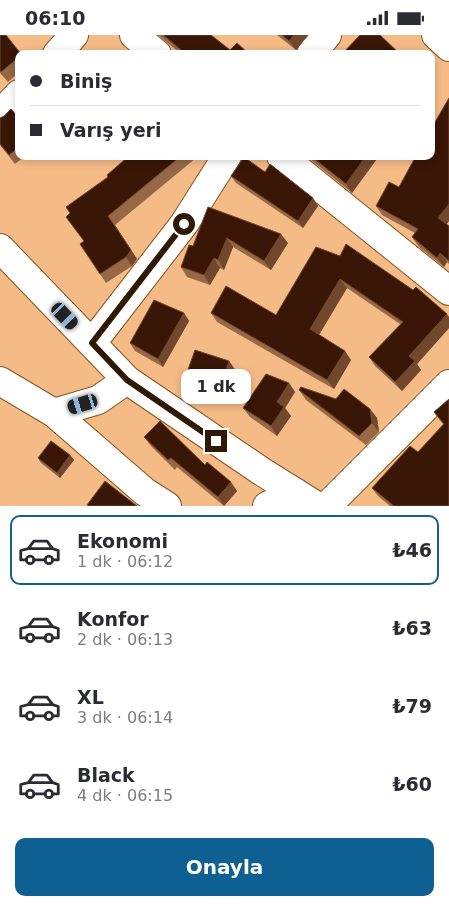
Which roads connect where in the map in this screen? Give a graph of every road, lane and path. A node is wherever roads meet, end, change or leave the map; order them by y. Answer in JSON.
{"nodes":[{"id":1,"x":74,"y":35,"type":"edge"},
{"id":2,"x":134,"y":35,"type":"edge"},
{"id":3,"x":327,"y":35,"type":"edge"},
{"id":4,"x":436,"y":35,"type":"edge"},
{"id":5,"x":449,"y":47,"type":"edge"},
{"id":6,"x":61,"y":50,"type":"edge"},
{"id":7,"x":151,"y":50,"type":"edge"},
{"id":8,"x":314,"y":50,"type":"edge"},
{"id":9,"x":15,"y":98,"type":"edge"},
{"id":10,"x":0,"y":114,"type":"edge"},
{"id":11,"x":224,"y":160,"type":"edge"},
{"id":12,"x":285,"y":160,"type":"edge"},
{"id":13,"x":0,"y":248,"type":"edge"},
{"id":14,"x":449,"y":291,"type":"edge"},
{"id":15,"x":92,"y":343,"type":"junction"},
{"id":16,"x":127,"y":380,"type":"junction"},
{"id":17,"x":0,"y":381,"type":"edge"},
{"id":18,"x":449,"y":384,"type":"edge"},
{"id":19,"x":54,"y":413,"type":"junction"},
{"id":20,"x":294,"y":492,"type":"junction"},
{"id":21,"x":167,"y":506,"type":"edge"},
{"id":22,"x":267,"y":506,"type":"edge"},
{"id":23,"x":318,"y":506,"type":"edge"},
{"id":24,"x":327,"y":506,"type":"edge"}],
"edges":[{"from":1,"to":6,"type":"street"},
{"from":2,"to":7,"type":"street"},
{"from":3,"to":8,"type":"street"},
{"from":4,"to":5,"type":"street"},
{"from":9,"to":10,"type":"street"},
{"from":11,"to":15,"type":"street"},
{"from":12,"to":14,"type":"street"},
{"from":13,"to":15,"type":"street"},
{"from":15,"to":16,"type":"street"},
{"from":16,"to":19,"type":"street"},
{"from":16,"to":20,"type":"street"},
{"from":17,"to":19,"type":"street"},
{"from":18,"to":24,"type":"street"},
{"from":19,"to":21,"type":"street"},
{"from":20,"to":22,"type":"street"},
{"from":20,"to":23,"type":"street"}]}
